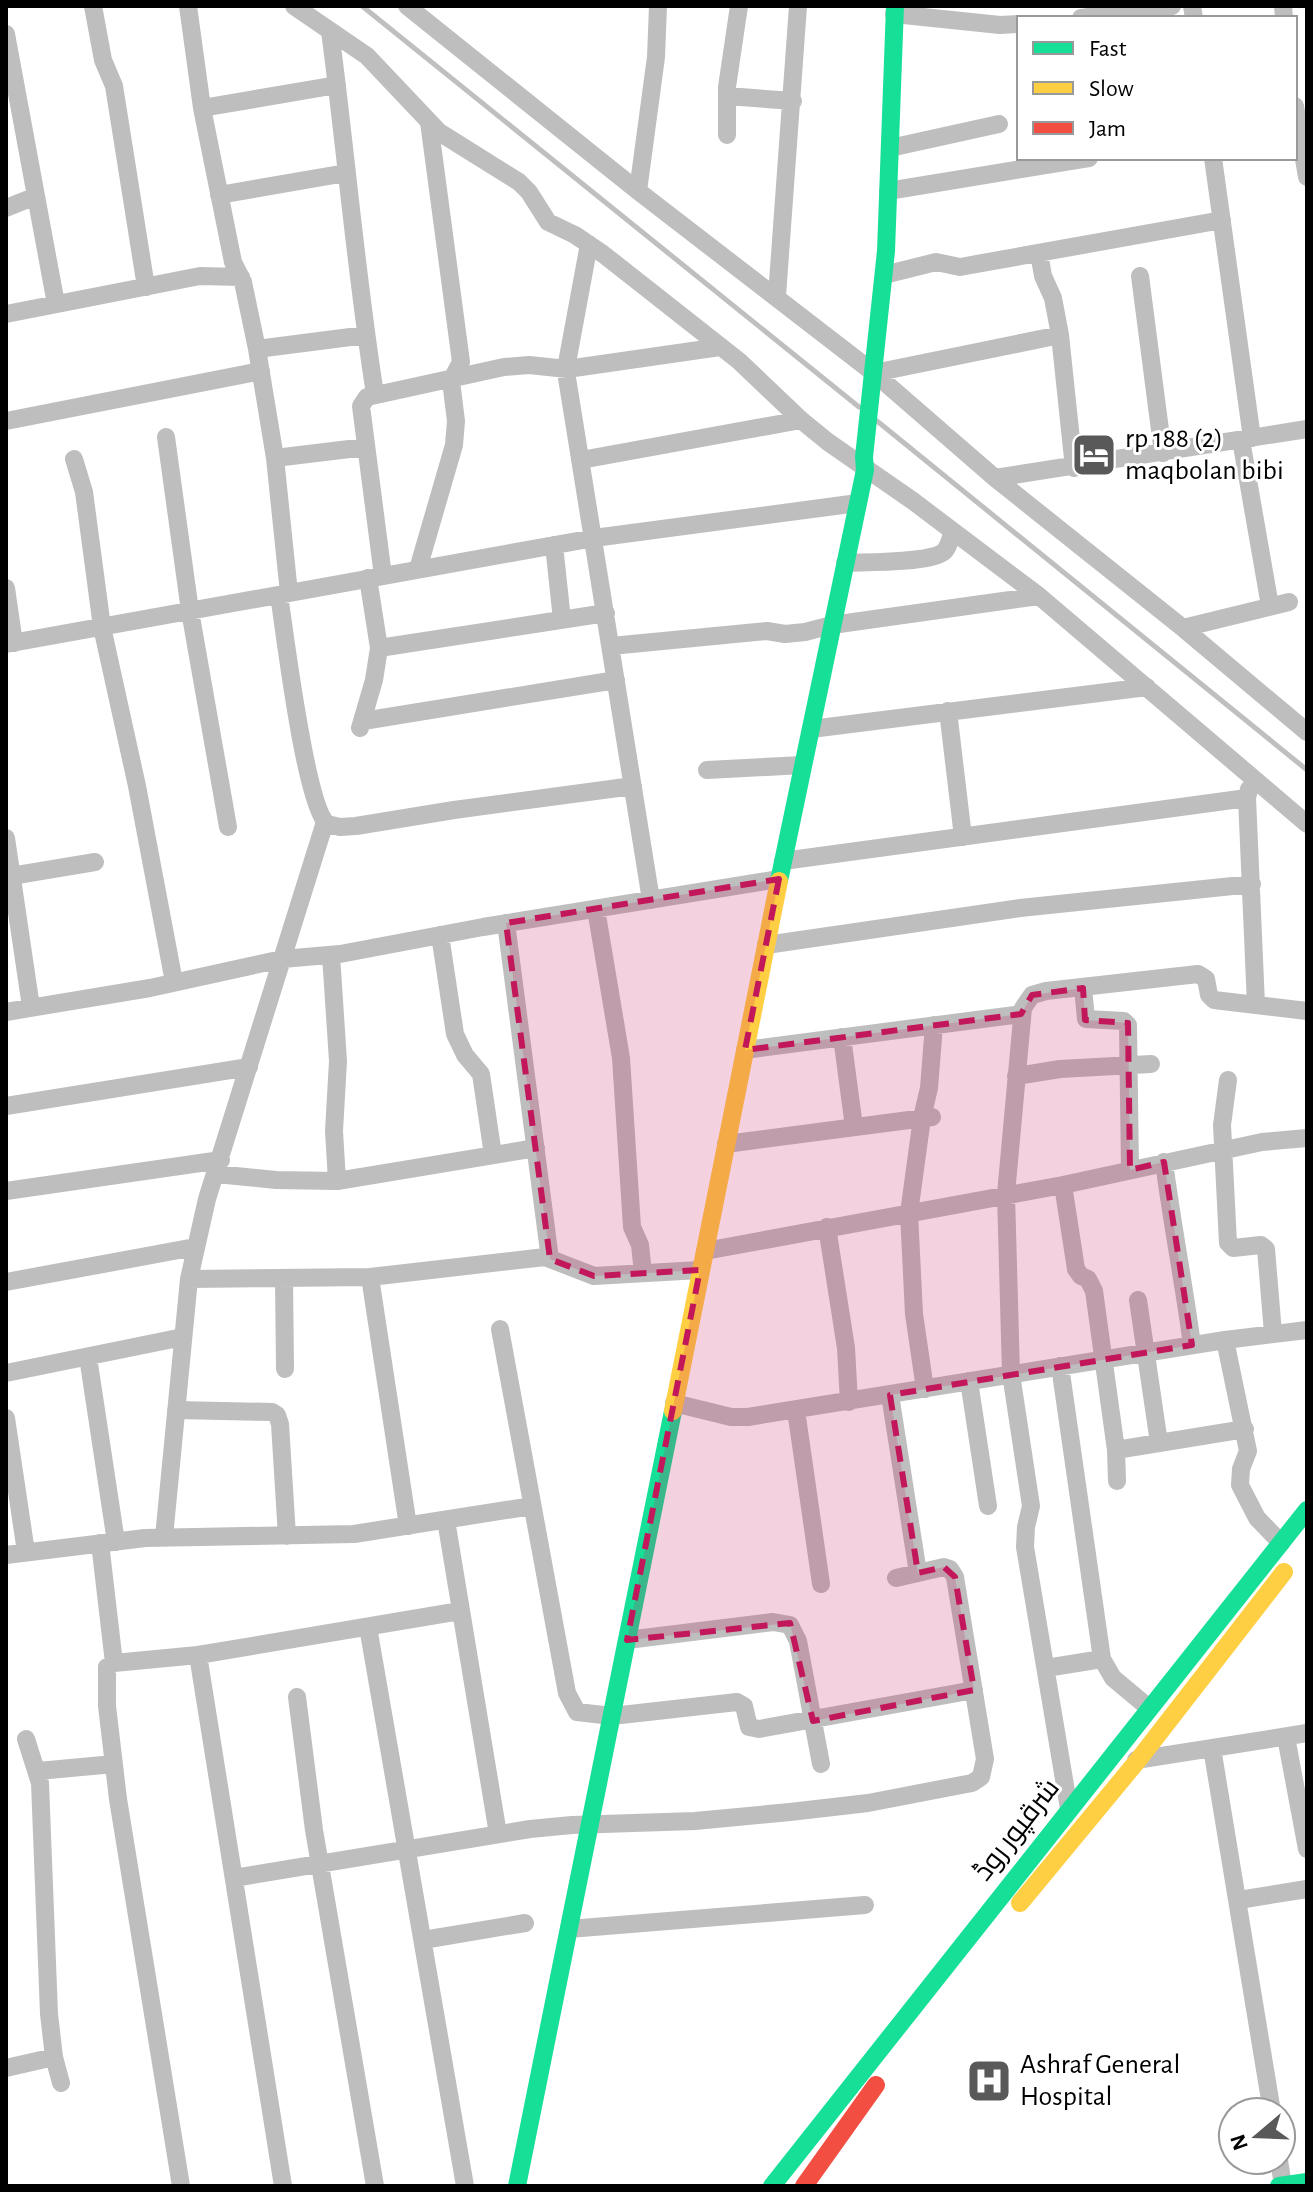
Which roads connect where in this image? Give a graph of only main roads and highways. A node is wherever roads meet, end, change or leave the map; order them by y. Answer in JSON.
{"nodes":[{"id":1,"x":895,"y":10,"type":"edge"},
{"id":2,"x":1307,"y":1510,"type":"edge"},
{"id":3,"x":1298,"y":1554,"type":"dead end"},
{"id":4,"x":1307,"y":2182,"type":"edge"},
{"id":5,"x":517,"y":2186,"type":"edge"},
{"id":6,"x":772,"y":2186,"type":"edge"},
{"id":7,"x":804,"y":2186,"type":"edge"},
{"id":8,"x":1281,"y":2186,"type":"edge"}],
"edges":[{"from":1,"to":5,"type":"main road"},
{"from":2,"to":6,"type":"main road","name":"شرقپور روڈ"},
{"from":3,"to":7,"type":"main road","name":"شرقپور روڈ"},
{"from":4,"to":8,"type":"main road"}]}
